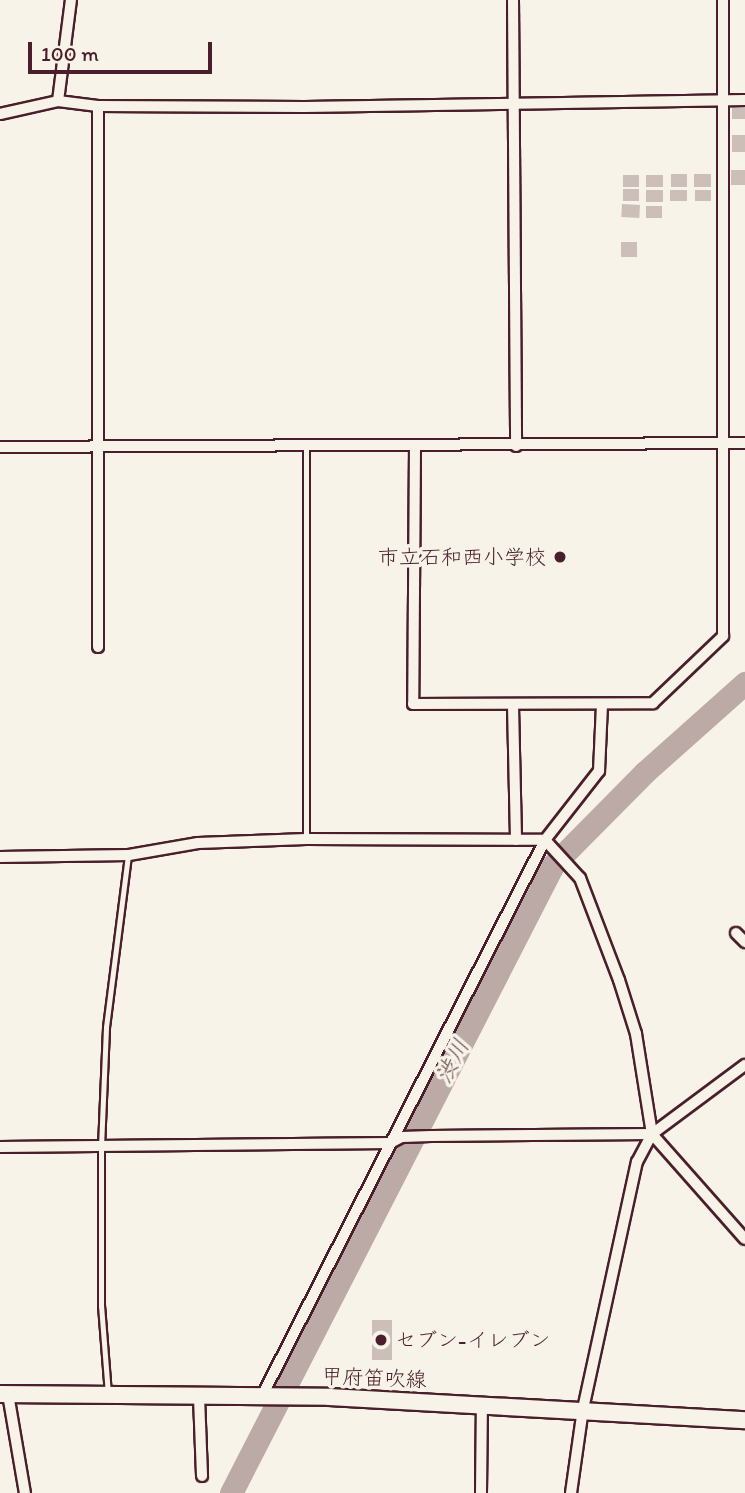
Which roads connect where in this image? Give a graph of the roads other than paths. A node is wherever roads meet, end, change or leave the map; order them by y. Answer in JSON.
{"nodes":[{"id":1,"x":71,"y":0,"type":"edge"},
{"id":2,"x":513,"y":0,"type":"edge"},
{"id":3,"x":723,"y":0,"type":"edge"},
{"id":4,"x":722,"y":100,"type":"junction"},
{"id":5,"x":745,"y":100,"type":"edge"},
{"id":6,"x":58,"y":101,"type":"junction"},
{"id":7,"x":512,"y":104,"type":"junction"},
{"id":8,"x":98,"y":106,"type":"junction"},
{"id":9,"x":0,"y":114,"type":"edge"},
{"id":10,"x":723,"y":443,"type":"junction"},
{"id":11,"x":745,"y":443,"type":"edge"},
{"id":12,"x":516,"y":446,"type":"junction"},
{"id":13,"x":0,"y":447,"type":"edge"},
{"id":14,"x":306,"y":447,"type":"junction"},
{"id":15,"x":99,"y":448,"type":"junction"},
{"id":16,"x":415,"y":448,"type":"junction"},
{"id":17,"x":98,"y":647,"type":"dead end"},
{"id":18,"x":513,"y":706,"type":"junction"},
{"id":19,"x":602,"y":706,"type":"junction"},
{"id":20,"x":306,"y":839,"type":"junction"},
{"id":21,"x":516,"y":840,"type":"junction"},
{"id":22,"x":545,"y":840,"type":"junction"},
{"id":23,"x":129,"y":855,"type":"junction"},
{"id":24,"x":0,"y":857,"type":"edge"},
{"id":25,"x":736,"y":933,"type":"dead end"},
{"id":26,"x":745,"y":942,"type":"edge"},
{"id":27,"x":745,"y":1065,"type":"edge"},
{"id":28,"x":652,"y":1134,"type":"junction"},
{"id":29,"x":390,"y":1143,"type":"junction"},
{"id":30,"x":0,"y":1147,"type":"edge"},
{"id":31,"x":101,"y":1147,"type":"junction"},
{"id":32,"x":745,"y":1239,"type":"edge"},
{"id":33,"x":4,"y":1394,"type":"edge"},
{"id":34,"x":198,"y":1396,"type":"junction"},
{"id":35,"x":266,"y":1396,"type":"junction"},
{"id":36,"x":108,"y":1397,"type":"junction"},
{"id":37,"x":482,"y":1404,"type":"junction"},
{"id":38,"x":583,"y":1409,"type":"junction"},
{"id":39,"x":745,"y":1420,"type":"edge"},
{"id":40,"x":202,"y":1476,"type":"dead end"},
{"id":41,"x":25,"y":1493,"type":"edge"},
{"id":42,"x":481,"y":1493,"type":"edge"},
{"id":43,"x":571,"y":1493,"type":"edge"}],
"edges":[{"from":1,"to":6,"type":"street"},
{"from":2,"to":7,"type":"street"},
{"from":3,"to":4,"type":"street"},
{"from":4,"to":5,"type":"street"},
{"from":4,"to":7,"type":"street"},
{"from":4,"to":10,"type":"street"},
{"from":6,"to":8,"type":"street"},
{"from":6,"to":9,"type":"street"},
{"from":7,"to":8,"type":"street"},
{"from":7,"to":12,"type":"street"},
{"from":8,"to":15,"type":"street"},
{"from":10,"to":11,"type":"street"},
{"from":10,"to":12,"type":"street"},
{"from":10,"to":19,"type":"street"},
{"from":12,"to":16,"type":"street"},
{"from":13,"to":15,"type":"street"},
{"from":14,"to":15,"type":"street"},
{"from":14,"to":16,"type":"street"},
{"from":14,"to":20,"type":"lane"},
{"from":15,"to":17,"type":"street"},
{"from":16,"to":18,"type":"street"},
{"from":18,"to":19,"type":"street"},
{"from":18,"to":21,"type":"street"},
{"from":19,"to":22,"type":"street"},
{"from":20,"to":21,"type":"street"},
{"from":20,"to":23,"type":"street"},
{"from":21,"to":22,"type":"street"},
{"from":22,"to":28,"type":"street"},
{"from":22,"to":29,"type":"street"},
{"from":23,"to":24,"type":"street"},
{"from":23,"to":31,"type":"lane"},
{"from":25,"to":26,"type":"street"},
{"from":27,"to":28,"type":"street"},
{"from":28,"to":29,"type":"street"},
{"from":28,"to":32,"type":"street"},
{"from":28,"to":38,"type":"street"},
{"from":29,"to":31,"type":"street"},
{"from":29,"to":35,"type":"street"},
{"from":30,"to":31,"type":"street"},
{"from":31,"to":36,"type":"lane"},
{"from":33,"to":36,"type":"main road","name":"甲府笛吹線"},
{"from":33,"to":41,"type":"street"},
{"from":34,"to":35,"type":"main road","name":"甲府笛吹線"},
{"from":34,"to":36,"type":"main road","name":"甲府笛吹線"},
{"from":34,"to":40,"type":"street"},
{"from":35,"to":37,"type":"main road","name":"甲府笛吹線"},
{"from":37,"to":38,"type":"main road","name":"甲府笛吹線"},
{"from":37,"to":42,"type":"street"},
{"from":38,"to":39,"type":"main road","name":"甲府笛吹線"},
{"from":38,"to":43,"type":"street"}]}
